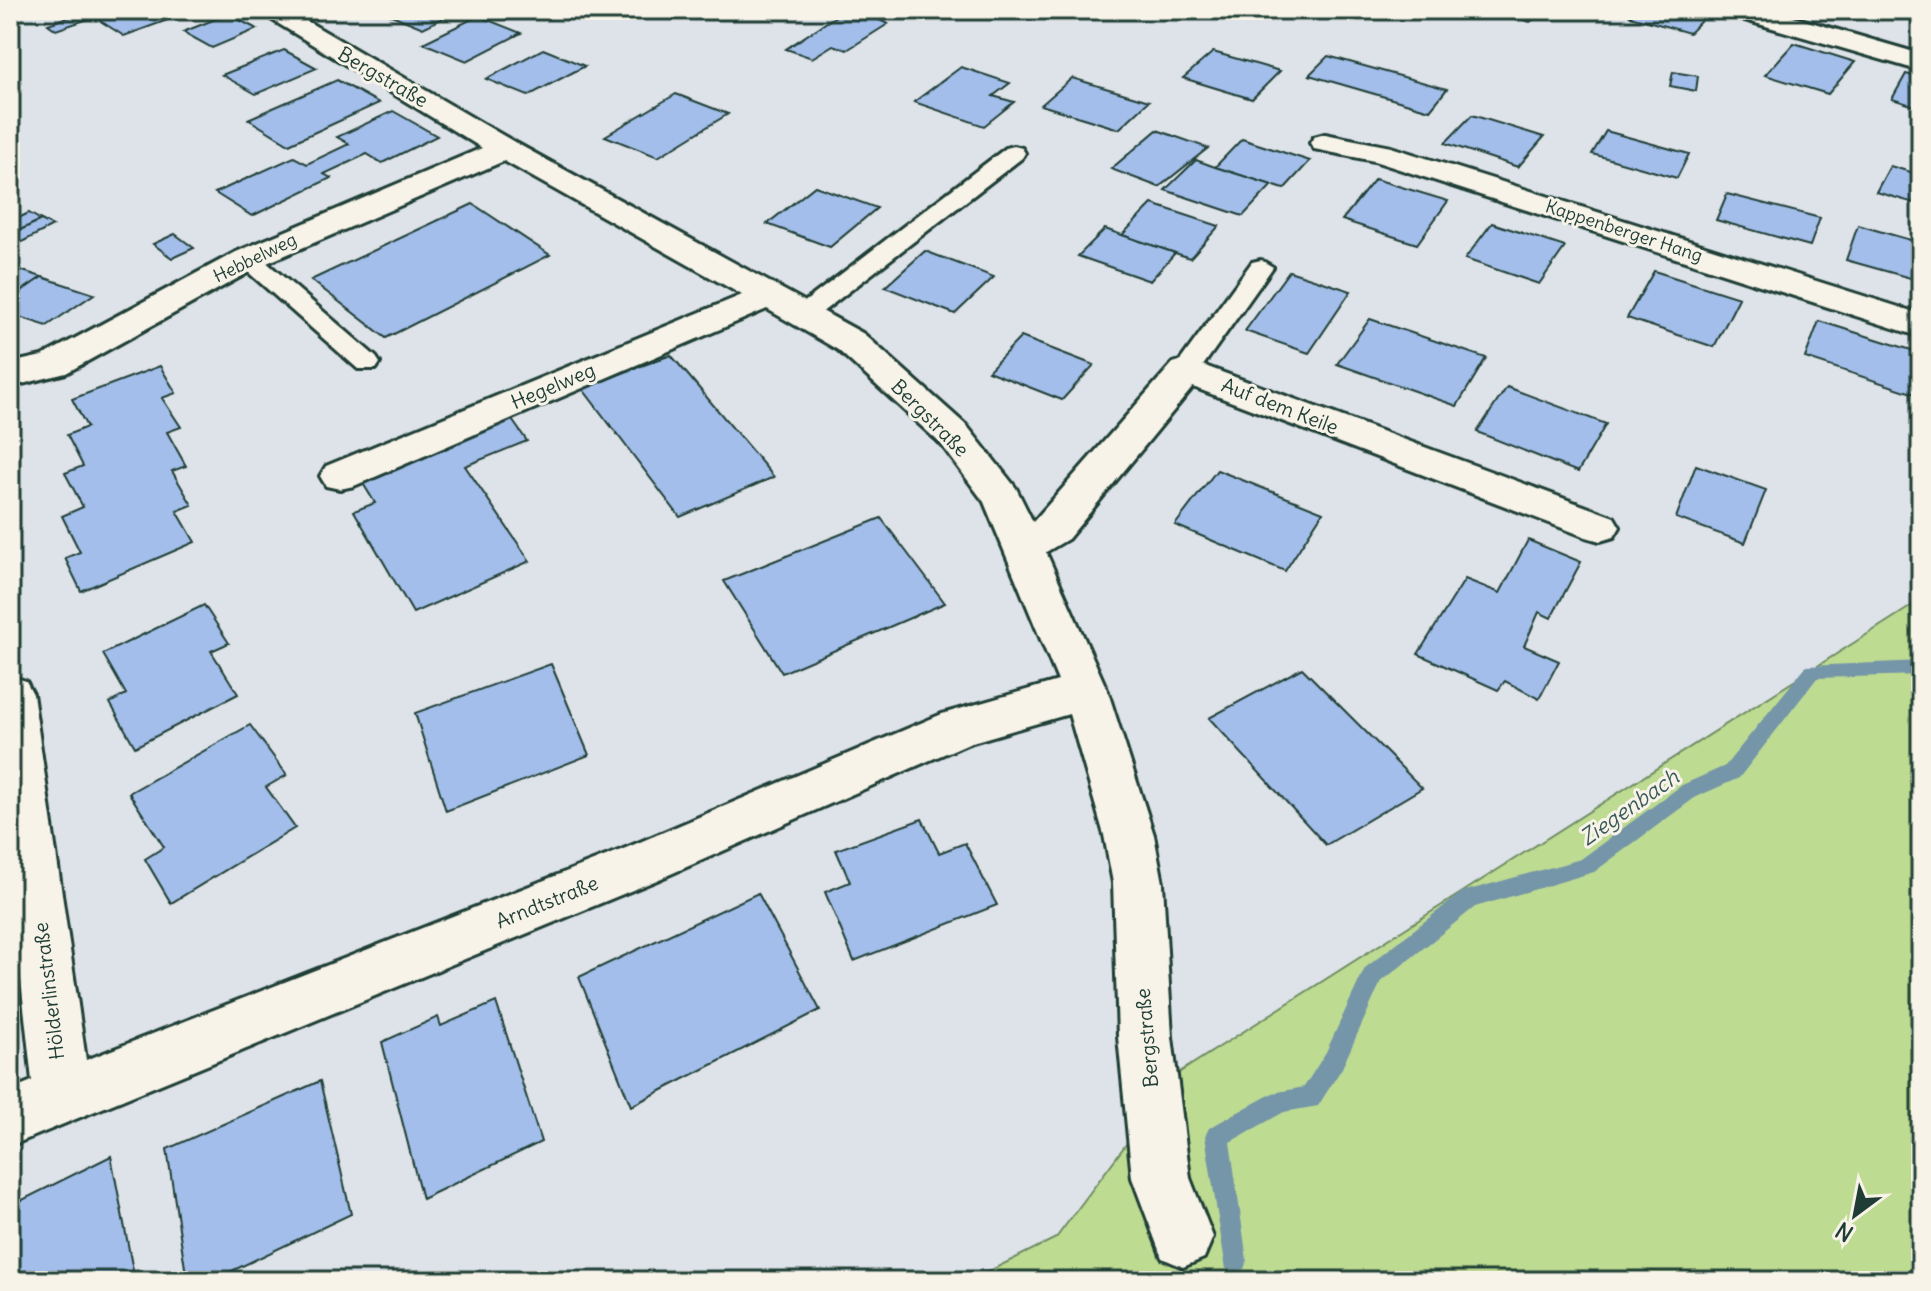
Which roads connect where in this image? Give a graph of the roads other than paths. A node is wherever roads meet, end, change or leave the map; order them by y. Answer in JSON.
{"nodes":[{"id":1,"x":324,"y":10,"type":"edge"},
{"id":2,"x":1740,"y":10,"type":"edge"},
{"id":3,"x":279,"y":16,"type":"edge"},
{"id":4,"x":1921,"y":63,"type":"edge"},
{"id":5,"x":1325,"y":143,"type":"dead end"},
{"id":6,"x":505,"y":149,"type":"junction"},
{"id":7,"x":1014,"y":153,"type":"dead end"},
{"id":8,"x":248,"y":259,"type":"junction"},
{"id":9,"x":1261,"y":267,"type":"dead end"},
{"id":10,"x":767,"y":297,"type":"junction"},
{"id":11,"x":803,"y":315,"type":"junction"},
{"id":12,"x":1921,"y":326,"type":"edge"},
{"id":13,"x":367,"y":363,"type":"dead end"},
{"id":14,"x":1186,"y":371,"type":"junction"},
{"id":15,"x":10,"y":375,"type":"edge"},
{"id":16,"x":340,"y":476,"type":"dead end"},
{"id":17,"x":1600,"y":527,"type":"dead end"},
{"id":18,"x":1022,"y":546,"type":"junction"},
{"id":19,"x":1085,"y":692,"type":"junction"},
{"id":20,"x":10,"y":694,"type":"edge"},
{"id":21,"x":61,"y":1097,"type":"junction"},
{"id":22,"x":10,"y":1118,"type":"edge"},
{"id":23,"x":1183,"y":1237,"type":"dead end"}],
"edges":[{"from":1,"to":3,"type":"street"},
{"from":2,"to":4,"type":"street"},
{"from":3,"to":6,"type":"street","name":"Bergstraße"},
{"from":5,"to":12,"type":"street","name":"Kappenberger Hang"},
{"from":6,"to":8,"type":"street","name":"Hebbelweg"},
{"from":6,"to":10,"type":"street","name":"Bergstraße"},
{"from":7,"to":11,"type":"lane"},
{"from":8,"to":13,"type":"lane"},
{"from":8,"to":15,"type":"street","name":"Hebbelweg"},
{"from":9,"to":14,"type":"lane"},
{"from":10,"to":11,"type":"street","name":"Bergstraße"},
{"from":10,"to":16,"type":"street","name":"Hegelweg"},
{"from":11,"to":18,"type":"street","name":"Bergstraße"},
{"from":14,"to":17,"type":"street","name":"Auf dem Keile"},
{"from":14,"to":18,"type":"street"},
{"from":18,"to":19,"type":"street","name":"Bergstraße"},
{"from":19,"to":21,"type":"street","name":"Arndtstraße"},
{"from":19,"to":23,"type":"street","name":"Bergstraße"},
{"from":20,"to":21,"type":"street","name":"Hölderlinstraße"},
{"from":21,"to":22,"type":"street","name":"Arndtstraße"}]}
